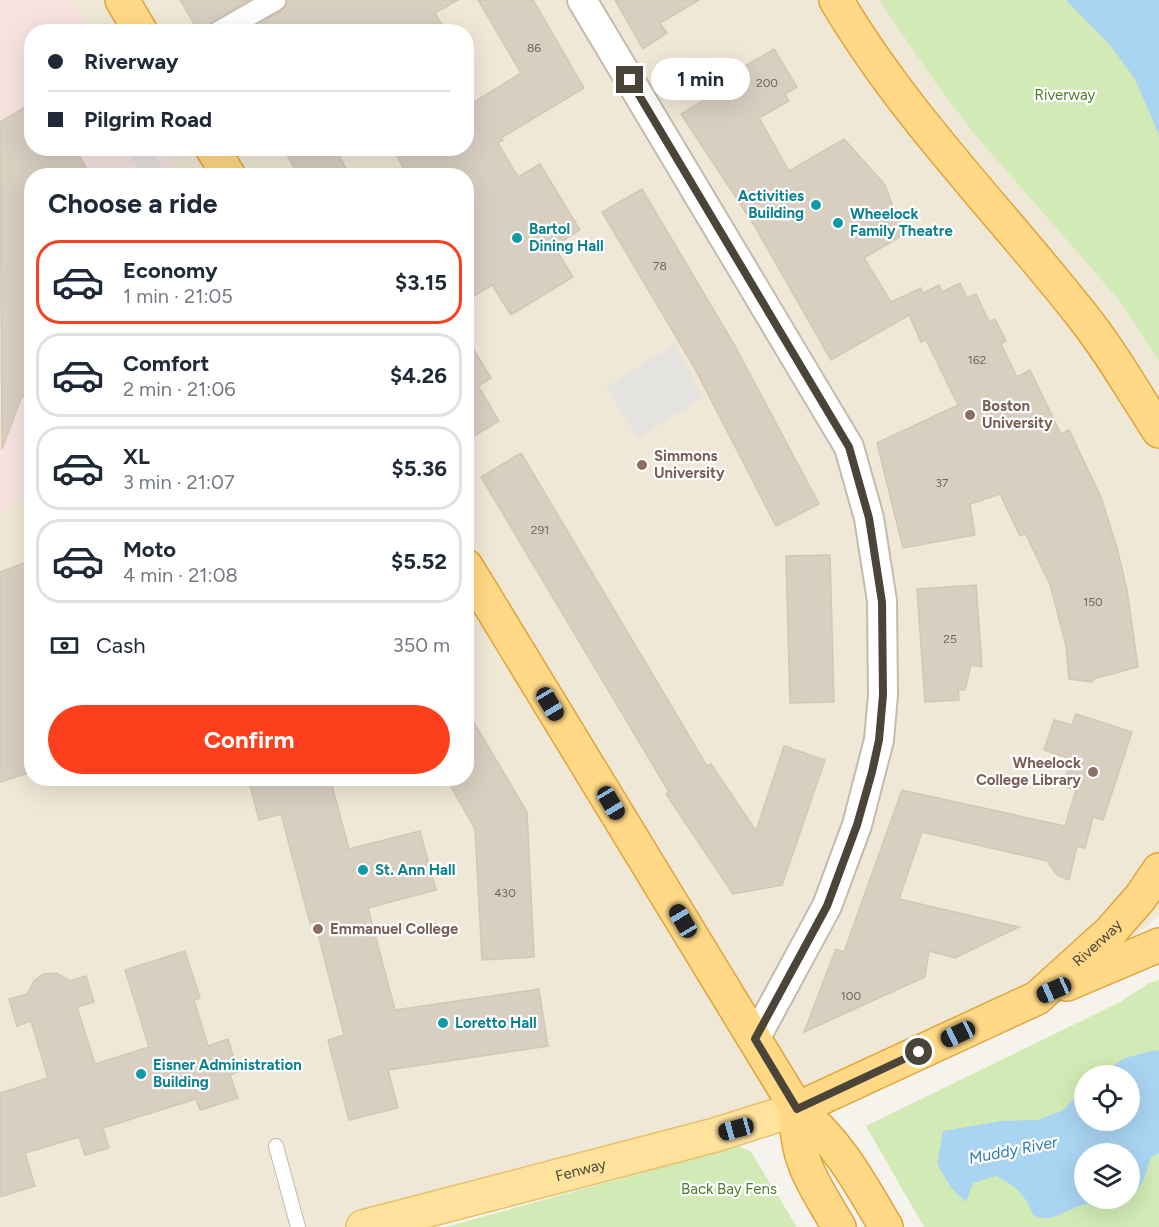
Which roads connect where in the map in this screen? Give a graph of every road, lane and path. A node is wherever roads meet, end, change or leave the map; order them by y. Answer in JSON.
{"nodes":[{"id":1,"x":122,"y":0,"type":"edge"},
{"id":2,"x":275,"y":0,"type":"edge"},
{"id":3,"x":582,"y":0,"type":"edge"},
{"id":4,"x":836,"y":0,"type":"edge"},
{"id":5,"x":136,"y":24,"type":"edge"},
{"id":6,"x":233,"y":24,"type":"edge"},
{"id":7,"x":1124,"y":377,"type":"junction"},
{"id":8,"x":1159,"y":431,"type":"edge"},
{"id":9,"x":1159,"y":454,"type":"edge"},
{"id":10,"x":474,"y":579,"type":"edge"},
{"id":11,"x":1159,"y":870,"type":"edge"},
{"id":12,"x":1159,"y":945,"type":"edge"},
{"id":13,"x":1037,"y":998,"type":"junction"},
{"id":14,"x":755,"y":1039,"type":"junction"},
{"id":15,"x":797,"y":1109,"type":"junction"},
{"id":16,"x":276,"y":1146,"type":"dead end"},
{"id":17,"x":298,"y":1227,"type":"edge"},
{"id":18,"x":363,"y":1227,"type":"edge"},
{"id":19,"x":839,"y":1227,"type":"edge"},
{"id":20,"x":886,"y":1227,"type":"edge"}],
"edges":[{"from":1,"to":5,"type":"highway"},
{"from":2,"to":6,"type":"street"},
{"from":3,"to":14,"type":"street"},
{"from":4,"to":7,"type":"highway"},
{"from":7,"to":8,"type":"highway"},
{"from":7,"to":9,"type":"highway"},
{"from":10,"to":14,"type":"highway"},
{"from":11,"to":13,"type":"highway","name":"Riverway"},
{"from":12,"to":13,"type":"highway"},
{"from":13,"to":15,"type":"highway","name":"Riverway"},
{"from":14,"to":15,"type":"highway"},
{"from":15,"to":18,"type":"main road","name":"Fenway"},
{"from":15,"to":19,"type":"highway"},
{"from":15,"to":20,"type":"highway"},
{"from":16,"to":17,"type":"lane"}]}
